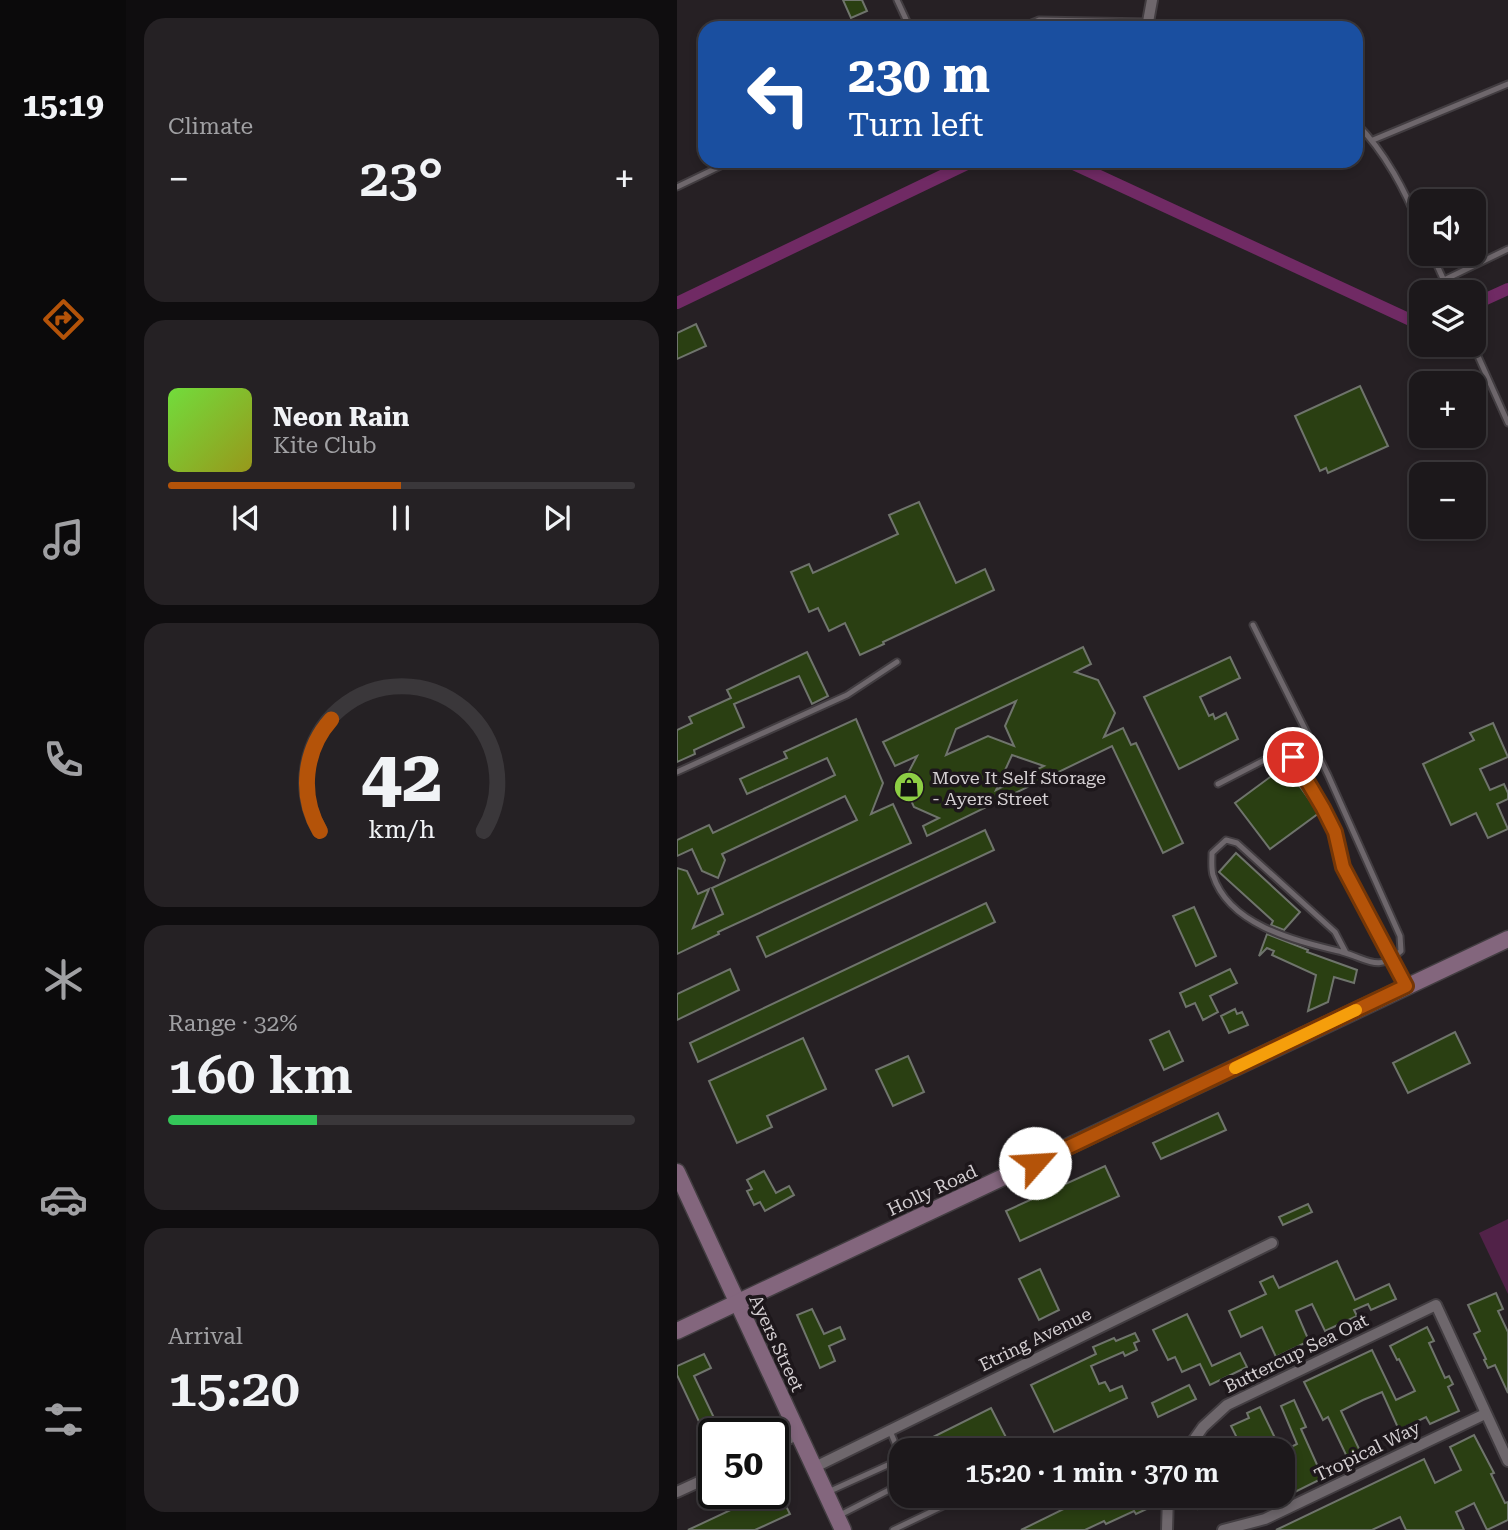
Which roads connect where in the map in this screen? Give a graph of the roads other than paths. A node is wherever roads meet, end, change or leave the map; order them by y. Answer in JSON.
{"nodes":[{"id":1,"x":897,"y":0,"type":"edge"},
{"id":2,"x":1152,"y":0,"type":"edge"},
{"id":3,"x":907,"y":21,"type":"edge"},
{"id":4,"x":1037,"y":21,"type":"edge"},
{"id":5,"x":1094,"y":21,"type":"edge"},
{"id":6,"x":1148,"y":21,"type":"edge"},
{"id":7,"x":1508,"y":84,"type":"edge"},
{"id":8,"x":1363,"y":131,"type":"edge"},
{"id":9,"x":1373,"y":140,"type":"junction"},
{"id":10,"x":716,"y":168,"type":"edge"},
{"id":11,"x":677,"y":187,"type":"edge"},
{"id":12,"x":1409,"y":201,"type":"edge"},
{"id":13,"x":1508,"y":249,"type":"edge"},
{"id":14,"x":1446,"y":280,"type":"edge"},
{"id":15,"x":1478,"y":357,"type":"edge"},
{"id":16,"x":1508,"y":423,"type":"edge"},
{"id":17,"x":1253,"y":625,"type":"dead end"},
{"id":18,"x":897,"y":662,"type":"dead end"},
{"id":19,"x":677,"y":772,"type":"edge"},
{"id":20,"x":1218,"y":785,"type":"dead end"},
{"id":21,"x":1508,"y":939,"type":"edge"},
{"id":22,"x":1346,"y":953,"type":"junction"},
{"id":23,"x":1391,"y":960,"type":"junction"},
{"id":24,"x":1406,"y":986,"type":"junction"},
{"id":25,"x":677,"y":1172,"type":"edge"},
{"id":26,"x":1272,"y":1243,"type":"dead end"},
{"id":27,"x":738,"y":1304,"type":"junction"},
{"id":28,"x":677,"y":1331,"type":"edge"},
{"id":29,"x":1485,"y":1414,"type":"junction"},
{"id":30,"x":889,"y":1430,"type":"junction"},
{"id":31,"x":799,"y":1434,"type":"junction"},
{"id":32,"x":892,"y":1438,"type":"edge"},
{"id":33,"x":1195,"y":1438,"type":"edge"},
{"id":34,"x":789,"y":1439,"type":"edge"},
{"id":35,"x":1508,"y":1461,"type":"edge"},
{"id":36,"x":889,"y":1464,"type":"edge"},
{"id":37,"x":813,"y":1468,"type":"junction"},
{"id":38,"x":698,"y":1482,"type":"edge"},
{"id":39,"x":677,"y":1492,"type":"edge"},
{"id":40,"x":889,"y":1492,"type":"edge"},
{"id":41,"x":825,"y":1493,"type":"junction"},
{"id":42,"x":939,"y":1508,"type":"edge"},
{"id":43,"x":1168,"y":1508,"type":"edge"},
{"id":44,"x":840,"y":1523,"type":"edge"},
{"id":45,"x":893,"y":1530,"type":"edge"},
{"id":46,"x":1167,"y":1530,"type":"edge"},
{"id":47,"x":1223,"y":1530,"type":"edge"}],
"edges":[{"from":1,"to":3,"type":"lane"},
{"from":2,"to":6,"type":"street"},
{"from":4,"to":5,"type":"lane"},
{"from":7,"to":9,"type":"lane"},
{"from":8,"to":9,"type":"lane"},
{"from":9,"to":12,"type":"lane"},
{"from":10,"to":11,"type":"lane"},
{"from":13,"to":14,"type":"lane"},
{"from":15,"to":16,"type":"lane"},
{"from":17,"to":23,"type":"lane"},
{"from":18,"to":19,"type":"lane"},
{"from":20,"to":23,"type":"lane"},
{"from":21,"to":24,"type":"main road","name":"Holly Road"},
{"from":22,"to":22,"type":"lane"},
{"from":22,"to":23,"type":"lane"},
{"from":23,"to":24,"type":"lane"},
{"from":24,"to":27,"type":"main road","name":"Holly Road"},
{"from":25,"to":27,"type":"main road","name":"Ayers Street"},
{"from":26,"to":30,"type":"street","name":"Etring Avenue"},
{"from":27,"to":28,"type":"main road","name":"Holly Road"},
{"from":27,"to":31,"type":"main road","name":"Ayers Street"},
{"from":29,"to":33,"type":"street","name":"Buttercup Sea Oat"},
{"from":29,"to":35,"type":"street"},
{"from":29,"to":47,"type":"street","name":"Tropical Way"},
{"from":30,"to":32,"type":"lane"},
{"from":30,"to":37,"type":"street","name":"Etring Avenue"},
{"from":31,"to":34,"type":"street"},
{"from":31,"to":37,"type":"main road","name":"Ayers Street"},
{"from":36,"to":41,"type":"lane"},
{"from":37,"to":41,"type":"main road","name":"Ayers Street"},
{"from":38,"to":39,"type":"street"},
{"from":40,"to":44,"type":"lane"},
{"from":41,"to":44,"type":"main road","name":"Ayers Street"},
{"from":42,"to":45,"type":"lane"},
{"from":43,"to":46,"type":"street"}]}
